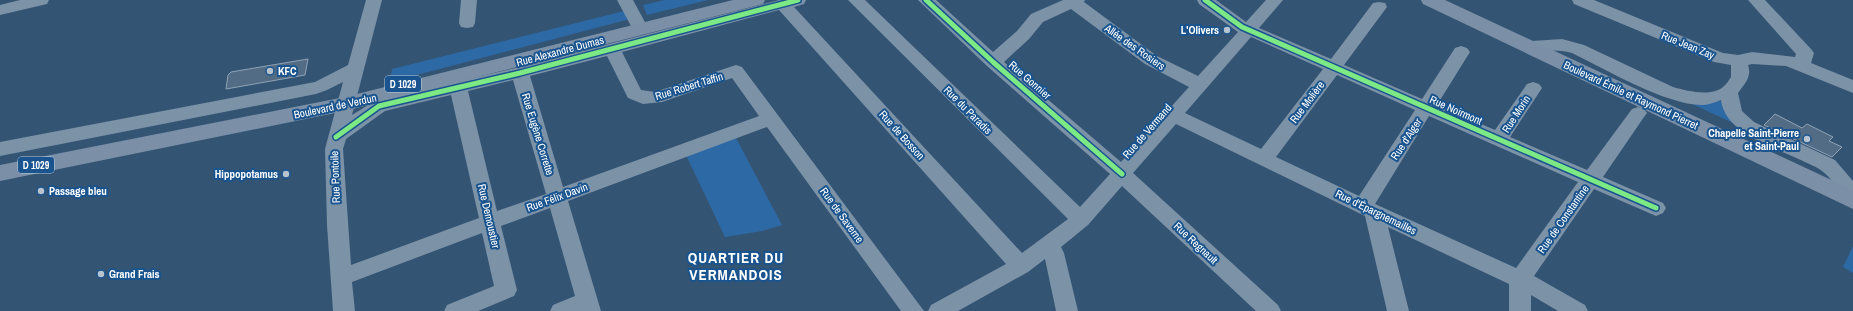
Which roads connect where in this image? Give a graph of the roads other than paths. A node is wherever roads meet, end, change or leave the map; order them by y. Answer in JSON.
{"nodes":[{"id":1,"x":41,"y":0,"type":"edge"},
{"id":2,"x":374,"y":0,"type":"edge"},
{"id":3,"x":469,"y":0,"type":"edge"},
{"id":4,"x":625,"y":0,"type":"edge"},
{"id":5,"x":732,"y":0,"type":"edge"},
{"id":6,"x":756,"y":0,"type":"edge"},
{"id":7,"x":856,"y":0,"type":"edge"},
{"id":8,"x":926,"y":0,"type":"edge"},
{"id":9,"x":1205,"y":0,"type":"edge"},
{"id":10,"x":1275,"y":0,"type":"edge"},
{"id":11,"x":1430,"y":0,"type":"edge"},
{"id":12,"x":1443,"y":0,"type":"edge"},
{"id":13,"x":1580,"y":0,"type":"edge"},
{"id":14,"x":1756,"y":0,"type":"edge"},
{"id":15,"x":1075,"y":1,"type":"edge"},
{"id":16,"x":791,"y":2,"type":"edge"},
{"id":17,"x":13,"y":5,"type":"edge"},
{"id":18,"x":1378,"y":7,"type":"dead end"},
{"id":19,"x":467,"y":23,"type":"dead end"},
{"id":20,"x":640,"y":27,"type":"junction"},
{"id":21,"x":1249,"y":30,"type":"junction"},
{"id":22,"x":1538,"y":45,"type":"junction"},
{"id":23,"x":612,"y":48,"type":"junction"},
{"id":24,"x":1461,"y":52,"type":"dead end"},
{"id":25,"x":1738,"y":61,"type":"junction"},
{"id":26,"x":993,"y":62,"type":"junction"},
{"id":27,"x":1802,"y":65,"type":"junction"},
{"id":28,"x":1334,"y":67,"type":"junction"},
{"id":29,"x":355,"y":68,"type":"junction"},
{"id":30,"x":520,"y":72,"type":"junction"},
{"id":31,"x":1200,"y":86,"type":"junction"},
{"id":32,"x":1851,"y":86,"type":"edge"},
{"id":33,"x":458,"y":88,"type":"junction"},
{"id":34,"x":1533,"y":88,"type":"dead end"},
{"id":35,"x":1729,"y":92,"type":"junction"},
{"id":36,"x":346,"y":101,"type":"junction"},
{"id":37,"x":1426,"y":107,"type":"junction"},
{"id":38,"x":1638,"y":113,"type":"dead end"},
{"id":39,"x":1174,"y":115,"type":"junction"},
{"id":40,"x":772,"y":118,"type":"junction"},
{"id":41,"x":336,"y":137,"type":"junction"},
{"id":42,"x":1499,"y":139,"type":"junction"},
{"id":43,"x":0,"y":149,"type":"edge"},
{"id":44,"x":1265,"y":158,"type":"junction"},
{"id":45,"x":0,"y":163,"type":"edge"},
{"id":46,"x":0,"y":173,"type":"edge"},
{"id":47,"x":1122,"y":174,"type":"junction"},
{"id":48,"x":1590,"y":179,"type":"junction"},
{"id":49,"x":1852,"y":195,"type":"edge"},
{"id":50,"x":557,"y":197,"type":"junction"},
{"id":51,"x":1656,"y":208,"type":"dead end"},
{"id":52,"x":1369,"y":209,"type":"junction"},
{"id":53,"x":1081,"y":220,"type":"junction"},
{"id":54,"x":490,"y":222,"type":"junction"},
{"id":55,"x":1049,"y":246,"type":"junction"},
{"id":56,"x":1021,"y":266,"type":"junction"},
{"id":57,"x":342,"y":276,"type":"junction"},
{"id":58,"x":1520,"y":279,"type":"junction"},
{"id":59,"x":589,"y":306,"type":"edge"},
{"id":60,"x":1267,"y":309,"type":"edge"},
{"id":61,"x":344,"y":311,"type":"edge"},
{"id":62,"x":455,"y":311,"type":"edge"},
{"id":63,"x":561,"y":311,"type":"edge"},
{"id":64,"x":913,"y":311,"type":"edge"},
{"id":65,"x":940,"y":311,"type":"edge"},
{"id":66,"x":1068,"y":311,"type":"edge"},
{"id":67,"x":1398,"y":311,"type":"edge"},
{"id":68,"x":1520,"y":311,"type":"edge"},
{"id":69,"x":1577,"y":311,"type":"edge"}],
"edges":[{"from":1,"to":17,"type":"street"},
{"from":2,"to":29,"type":"street","name":"Rue Pontoile"},
{"from":3,"to":19,"type":"street"},
{"from":4,"to":20,"type":"street"},
{"from":5,"to":20,"type":"main road"},
{"from":6,"to":20,"type":"main road"},
{"from":7,"to":53,"type":"street","name":"Rue du Paradis"},
{"from":8,"to":26,"type":"street","name":"Rue Gonnier"},
{"from":9,"to":21,"type":"street","name":"Rue Noirmont"},
{"from":10,"to":21,"type":"street","name":"Rue de Vermand"},
{"from":11,"to":49,"type":"main road","name":"Boulevard Émile et Raymond Pierret"},
{"from":12,"to":22,"type":"main road","name":"Boulevard Émile et Raymond Pierret"},
{"from":13,"to":25,"type":"street","name":"Rue Jean Zay"},
{"from":14,"to":27,"type":"street"},
{"from":15,"to":26,"type":"street"},
{"from":15,"to":31,"type":"street","name":"Allée des Rosiers"},
{"from":16,"to":23,"type":"street","name":"Rue Alexandre Dumas"},
{"from":16,"to":56,"type":"street","name":"Rue de Bosson"},
{"from":18,"to":28,"type":"street","name":"Rue Molière"},
{"from":20,"to":36,"type":"main road","name":"Boulevard de Verdun"},
{"from":21,"to":28,"type":"street","name":"Rue Noirmont"},
{"from":21,"to":31,"type":"street","name":"Rue de Vermand"},
{"from":22,"to":35,"type":"street"},
{"from":22,"to":49,"type":"main road","name":"Boulevard Émile et Raymond Pierret"},
{"from":23,"to":30,"type":"street","name":"Rue Alexandre Dumas"},
{"from":23,"to":40,"type":"street","name":"Rue Robert Taffin"},
{"from":24,"to":37,"type":"street","name":"Rue d'Alger"},
{"from":25,"to":27,"type":"street","name":"Rue Jean Zay"},
{"from":25,"to":35,"type":"street"},
{"from":26,"to":47,"type":"street","name":"Rue Gonnier"},
{"from":27,"to":32,"type":"street","name":"Rue Jean Zay"},
{"from":28,"to":37,"type":"street","name":"Rue Noirmont"},
{"from":28,"to":44,"type":"street","name":"Rue Molière"},
{"from":29,"to":36,"type":"street","name":"Rue Pontoile"},
{"from":29,"to":43,"type":"street","name":"Boulevard de Verdun"},
{"from":30,"to":33,"type":"street","name":"Rue Alexandre Dumas"},
{"from":30,"to":50,"type":"street","name":"Rue Eugène Corrette"},
{"from":31,"to":39,"type":"street","name":"Rue de Vermand"},
{"from":33,"to":41,"type":"street","name":"Rue Alexandre Dumas"},
{"from":33,"to":54,"type":"street","name":"Rue Demoustier"},
{"from":34,"to":42,"type":"street","name":"Rue Morin"},
{"from":35,"to":49,"type":"street"},
{"from":36,"to":41,"type":"street","name":"Rue Pontoile"},
{"from":36,"to":45,"type":"main road","number":"D 1029"},
{"from":36,"to":46,"type":"main road","name":"Boulevard de Verdun","number":"D 1029"},
{"from":37,"to":42,"type":"street","name":"Rue Noirmont"},
{"from":37,"to":52,"type":"street","name":"Rue d'Alger"},
{"from":38,"to":48,"type":"street","name":"Rue de Constantine"},
{"from":39,"to":44,"type":"street","name":"Rue d'Épargnemailles"},
{"from":39,"to":47,"type":"street","name":"Rue de Vermand"},
{"from":40,"to":50,"type":"street","name":"Rue Félix Davin"},
{"from":40,"to":64,"type":"street","name":"Rue de Saverne"},
{"from":41,"to":57,"type":"street","name":"Rue Pontoile"},
{"from":42,"to":48,"type":"street","name":"Rue Noirmont"},
{"from":44,"to":52,"type":"street","name":"Rue d'Épargnemailles"},
{"from":47,"to":53,"type":"street","name":"Rue de Vermand"},
{"from":47,"to":60,"type":"street","name":"Rue Regnault"},
{"from":48,"to":51,"type":"street","name":"Rue Noirmont"},
{"from":48,"to":58,"type":"street","name":"Rue de Constantine"},
{"from":50,"to":54,"type":"street","name":"Rue Félix Davin"},
{"from":50,"to":59,"type":"street","name":"Rue Eugène Corrette"},
{"from":52,"to":58,"type":"street","name":"Rue d'Épargnemailles"},
{"from":52,"to":67,"type":"street"},
{"from":53,"to":55,"type":"street","name":"Rue de Vermand"},
{"from":54,"to":57,"type":"street","name":"Rue Félix Davin"},
{"from":54,"to":62,"type":"street","name":"Rue Demoustier"},
{"from":55,"to":56,"type":"street","name":"Rue de Vermand"},
{"from":55,"to":66,"type":"street"},
{"from":56,"to":65,"type":"street","name":"Rue de Vermand"},
{"from":57,"to":61,"type":"street","name":"Rue Pontoile"},
{"from":58,"to":68,"type":"street"},
{"from":58,"to":69,"type":"street","name":"Rue d'Épargnemailles"},
{"from":59,"to":63,"type":"street"}]}
